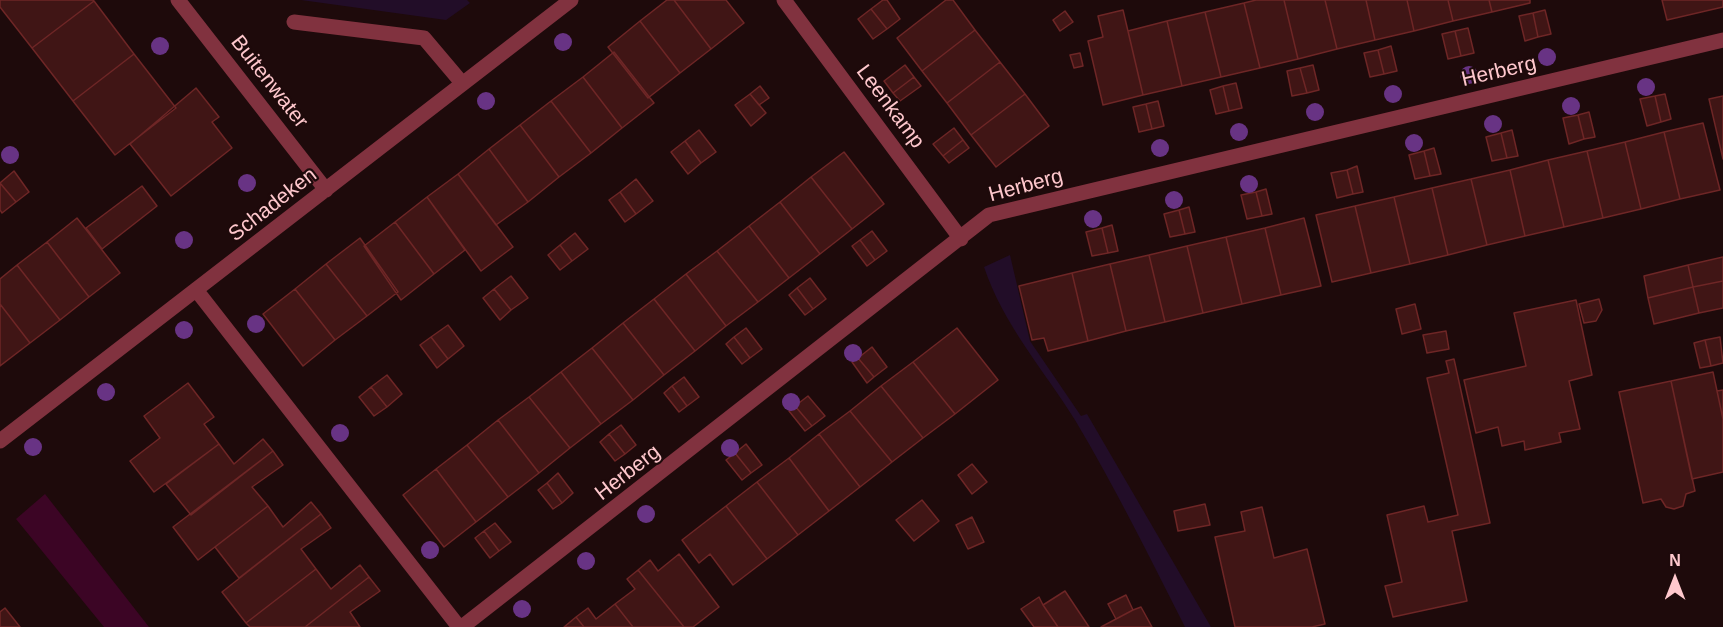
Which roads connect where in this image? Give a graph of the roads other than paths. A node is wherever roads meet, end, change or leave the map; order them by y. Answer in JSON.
{"nodes":[{"id":1,"x":178,"y":0,"type":"edge"},
{"id":2,"x":571,"y":0,"type":"edge"},
{"id":3,"x":784,"y":0,"type":"edge"},
{"id":4,"x":294,"y":22,"type":"dead end"},
{"id":5,"x":1723,"y":40,"type":"edge"},
{"id":6,"x":462,"y":83,"type":"junction"},
{"id":7,"x":326,"y":190,"type":"junction"},
{"id":8,"x":961,"y":239,"type":"junction"},
{"id":9,"x":197,"y":291,"type":"junction"},
{"id":10,"x":0,"y":441,"type":"edge"},
{"id":11,"x":461,"y":627,"type":"edge"}],
"edges":[{"from":1,"to":7,"type":"street","name":"Buitenwater"},
{"from":2,"to":6,"type":"street","name":"Schadeken"},
{"from":3,"to":8,"type":"street","name":"Leenkamp"},
{"from":4,"to":6,"type":"street"},
{"from":5,"to":8,"type":"street","name":"Herberg"},
{"from":6,"to":7,"type":"street","name":"Schadeken"},
{"from":7,"to":9,"type":"street","name":"Schadeken"},
{"from":8,"to":11,"type":"street","name":"Herberg"},
{"from":9,"to":10,"type":"street","name":"Schadeken"},
{"from":9,"to":11,"type":"street","name":"Herberg"}]}
